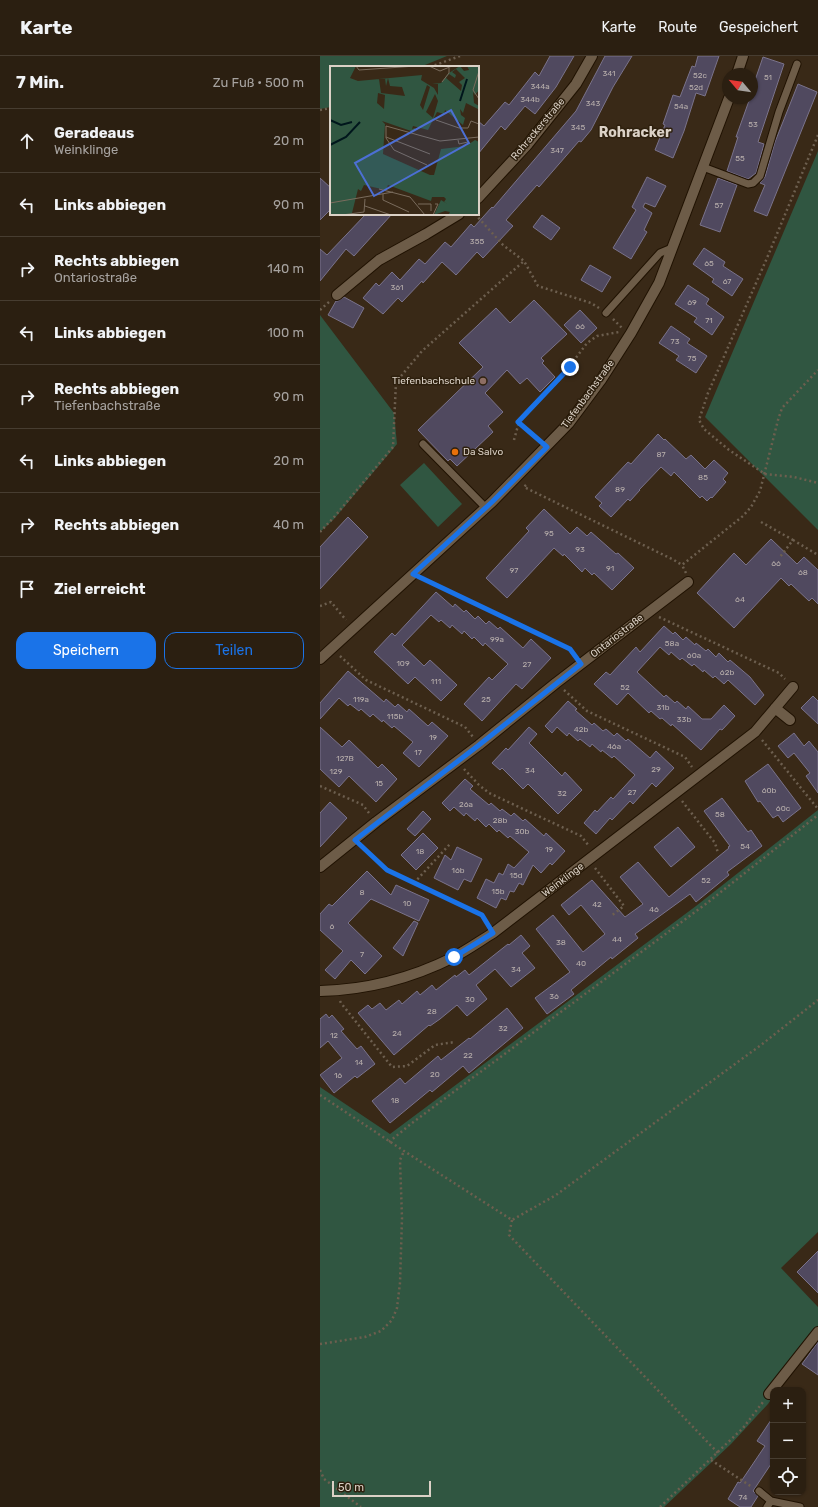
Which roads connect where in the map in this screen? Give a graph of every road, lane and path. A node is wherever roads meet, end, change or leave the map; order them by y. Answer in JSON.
{"nodes":[{"id":1,"x":460,"y":56,"type":"edge"},
{"id":2,"x":592,"y":56,"type":"edge"},
{"id":3,"x":743,"y":56,"type":"edge"},
{"id":4,"x":797,"y":64,"type":"dead end"},
{"id":5,"x":433,"y":66,"type":"edge"},
{"id":6,"x":739,"y":68,"type":"edge"},
{"id":7,"x":727,"y":104,"type":"edge"},
{"id":8,"x":330,"y":108,"type":"edge"},
{"id":9,"x":320,"y":110,"type":"edge"},
{"id":10,"x":818,"y":135,"type":"edge"},
{"id":11,"x":703,"y":167,"type":"junction"},
{"id":12,"x":479,"y":197,"type":"edge"},
{"id":13,"x":457,"y":215,"type":"edge"},
{"id":14,"x":476,"y":215,"type":"edge"},
{"id":15,"x":672,"y":248,"type":"junction"},
{"id":16,"x":524,"y":261,"type":"junction"},
{"id":17,"x":338,"y":295,"type":"dead end"},
{"id":18,"x":606,"y":313,"type":"junction"},
{"id":19,"x":818,"y":370,"type":"edge"},
{"id":20,"x":518,"y":422,"type":"junction"},
{"id":21,"x":514,"y":440,"type":"dead end"},
{"id":22,"x":423,"y":444,"type":"dead end"},
{"id":23,"x":547,"y":447,"type":"junction"},
{"id":24,"x":522,"y":472,"type":"junction"},
{"id":25,"x":765,"y":474,"type":"junction"},
{"id":26,"x":818,"y":483,"type":"edge"},
{"id":27,"x":486,"y":508,"type":"junction"},
{"id":28,"x":761,"y":522,"type":"dead end"},
{"id":29,"x":320,"y":532,"type":"edge"},
{"id":30,"x":793,"y":540,"type":"junction"},
{"id":31,"x":818,"y":555,"type":"edge"},
{"id":32,"x":780,"y":557,"type":"dead end"},
{"id":33,"x":682,"y":565,"type":"junction"},
{"id":34,"x":413,"y":574,"type":"junction"},
{"id":35,"x":688,"y":582,"type":"joint"},
{"id":36,"x":320,"y":606,"type":"edge"},
{"id":37,"x":648,"y":612,"type":"junction"},
{"id":38,"x":354,"y":629,"type":"junction"},
{"id":39,"x":332,"y":649,"type":"junction"},
{"id":40,"x":320,"y":659,"type":"edge"},
{"id":41,"x":581,"y":664,"type":"junction"},
{"id":42,"x":794,"y":687,"type":"joint"},
{"id":43,"x":572,"y":697,"type":"dead end"},
{"id":44,"x":775,"y":708,"type":"junction"},
{"id":45,"x":790,"y":720,"type":"dead end"},
{"id":46,"x":755,"y":732,"type":"junction"},
{"id":47,"x":479,"y":745,"type":"junction"},
{"id":48,"x":457,"y":762,"type":"junction"},
{"id":49,"x":698,"y":775,"type":"junction"},
{"id":50,"x":320,"y":786,"type":"edge"},
{"id":51,"x":675,"y":793,"type":"junction"},
{"id":52,"x":818,"y":809,"type":"edge"},
{"id":53,"x":818,"y":815,"type":"edge"},
{"id":54,"x":376,"y":822,"type":"junction"},
{"id":55,"x":355,"y":840,"type":"junction"},
{"id":56,"x":450,"y":844,"type":"dead end"},
{"id":57,"x":718,"y":853,"type":"dead end"},
{"id":58,"x":592,"y":857,"type":"junction"},
{"id":59,"x":320,"y":867,"type":"edge"},
{"id":60,"x":414,"y":883,"type":"junction"},
{"id":61,"x":611,"y":916,"type":"dead end"},
{"id":62,"x":493,"y":933,"type":"junction"},
{"id":63,"x":320,"y":991,"type":"edge"},
{"id":64,"x":338,"y":991,"type":"junction"},
{"id":65,"x":818,"y":1000,"type":"edge"},
{"id":66,"x":455,"y":1042,"type":"dead end"},
{"id":67,"x":320,"y":1095,"type":"edge"},
{"id":68,"x":389,"y":1142,"type":"junction"},
{"id":69,"x":404,"y":1151,"type":"junction"},
{"id":70,"x":512,"y":1220,"type":"junction"},
{"id":71,"x":818,"y":1332,"type":"edge"},
{"id":72,"x":320,"y":1344,"type":"edge"},
{"id":73,"x":769,"y":1394,"type":"joint"},
{"id":74,"x":718,"y":1453,"type":"junction"},
{"id":75,"x":711,"y":1460,"type":"junction"},
{"id":76,"x":320,"y":1470,"type":"edge"},
{"id":77,"x":324,"y":1479,"type":"junction"},
{"id":78,"x":320,"y":1481,"type":"edge"},
{"id":79,"x":759,"y":1491,"type":"joint"},
{"id":80,"x":769,"y":1504,"type":"edge"},
{"id":81,"x":361,"y":1507,"type":"edge"},
{"id":82,"x":660,"y":1507,"type":"edge"},
{"id":83,"x":800,"y":1507,"type":"edge"}],
"edges":[{"from":1,"to":5,"type":"path"},
{"from":2,"to":12,"type":"street","name":"Rohrackerstraße"},
{"from":3,"to":6,"type":"street"},
{"from":4,"to":11,"type":"lane"},
{"from":7,"to":11,"type":"street","name":"Tiefenbachstraße"},
{"from":8,"to":9,"type":"path"},
{"from":10,"to":25,"type":"path"},
{"from":11,"to":15,"type":"street","name":"Tiefenbachstraße"},
{"from":13,"to":17,"type":"street"},
{"from":14,"to":16,"type":"path"},
{"from":15,"to":18,"type":"lane"},
{"from":15,"to":23,"type":"street","name":"Tiefenbachstraße"},
{"from":16,"to":18,"type":"path"},
{"from":16,"to":29,"type":"path"},
{"from":18,"to":20,"type":"path"},
{"from":19,"to":25,"type":"path"},
{"from":20,"to":21,"type":"path"},
{"from":20,"to":23,"type":"path"},
{"from":22,"to":27,"type":"lane"},
{"from":23,"to":24,"type":"street","name":"Tiefenbachstraße"},
{"from":24,"to":27,"type":"street","name":"Tiefenbachstraße"},
{"from":24,"to":33,"type":"path"},
{"from":25,"to":26,"type":"path"},
{"from":25,"to":33,"type":"path"},
{"from":27,"to":34,"type":"street","name":"Tiefenbachstraße"},
{"from":28,"to":30,"type":"path"},
{"from":30,"to":31,"type":"path"},
{"from":30,"to":32,"type":"path"},
{"from":33,"to":35,"type":"path"},
{"from":34,"to":38,"type":"street","name":"Tiefenbachstraße"},
{"from":34,"to":41,"type":"path"},
{"from":35,"to":37,"type":"street","name":"Ontariostraße"},
{"from":36,"to":38,"type":"path"},
{"from":37,"to":41,"type":"street","name":"Ontariostraße"},
{"from":37,"to":42,"type":"path"},
{"from":38,"to":39,"type":"street","name":"Tiefenbachstraße"},
{"from":39,"to":40,"type":"street","name":"Tiefenbachstraße"},
{"from":39,"to":47,"type":"path"},
{"from":41,"to":47,"type":"street","name":"Ontariostraße"},
{"from":42,"to":44,"type":"street","name":"Weinklinge"},
{"from":43,"to":49,"type":"path"},
{"from":44,"to":45,"type":"street"},
{"from":44,"to":46,"type":"street","name":"Weinklinge"},
{"from":46,"to":49,"type":"street","name":"Weinklinge"},
{"from":46,"to":52,"type":"path"},
{"from":47,"to":48,"type":"street","name":"Ontariostraße"},
{"from":48,"to":54,"type":"street","name":"Ontariostraße"},
{"from":48,"to":58,"type":"path"},
{"from":49,"to":51,"type":"street","name":"Weinklinge"},
{"from":50,"to":54,"type":"path"},
{"from":51,"to":57,"type":"path"},
{"from":51,"to":58,"type":"street","name":"Weinklinge"},
{"from":53,"to":68,"type":"path"},
{"from":54,"to":55,"type":"street","name":"Ontariostraße"},
{"from":55,"to":59,"type":"street","name":"Ontariostraße"},
{"from":55,"to":60,"type":"path"},
{"from":56,"to":60,"type":"path"},
{"from":58,"to":61,"type":"path"},
{"from":58,"to":62,"type":"street","name":"Weinklinge"},
{"from":60,"to":62,"type":"path"},
{"from":62,"to":64,"type":"street","name":"Weinklinge"},
{"from":63,"to":64,"type":"street","name":"Weinklinge"},
{"from":64,"to":66,"type":"path"},
{"from":65,"to":70,"type":"path"},
{"from":67,"to":68,"type":"path"},
{"from":68,"to":69,"type":"path"},
{"from":69,"to":70,"type":"path"},
{"from":69,"to":72,"type":"path"},
{"from":70,"to":74,"type":"path"},
{"from":71,"to":73,"type":"street"},
{"from":73,"to":74,"type":"path"},
{"from":74,"to":75,"type":"path"},
{"from":75,"to":79,"type":"path"},
{"from":75,"to":82,"type":"path"},
{"from":76,"to":77,"type":"path"},
{"from":77,"to":78,"type":"path"},
{"from":77,"to":81,"type":"path"},
{"from":79,"to":80,"type":"lane"},
{"from":80,"to":83,"type":"lane"}]}
